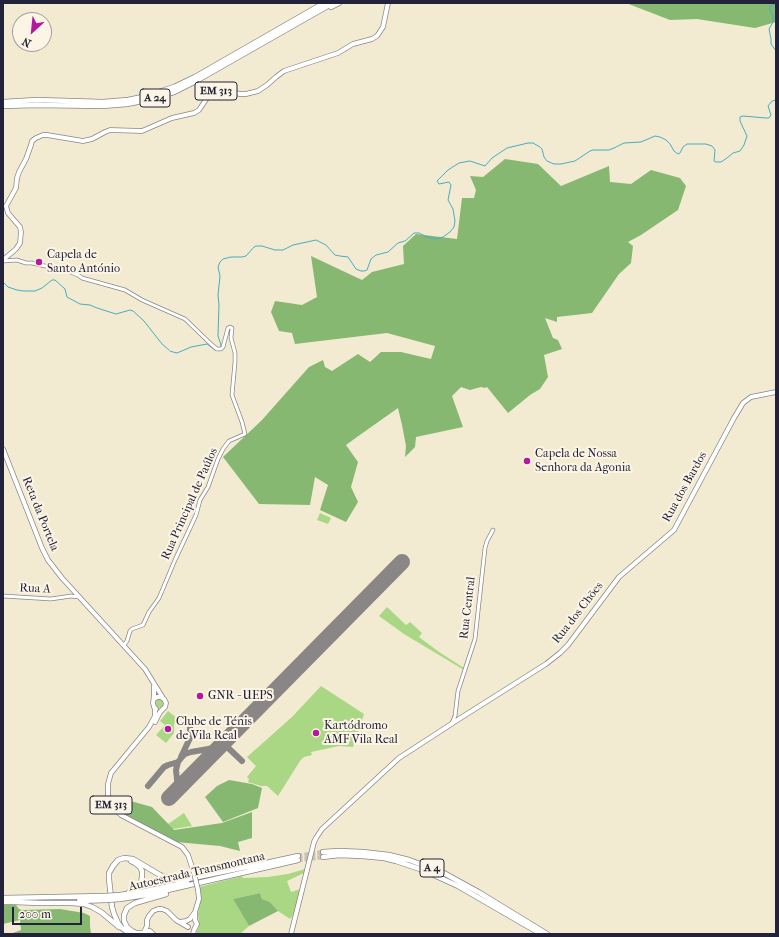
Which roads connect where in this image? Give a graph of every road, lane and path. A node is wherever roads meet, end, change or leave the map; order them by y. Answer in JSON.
{"nodes":[{"id":1,"x":319,"y":3,"type":"edge"},
{"id":2,"x":324,"y":3,"type":"edge"},
{"id":3,"x":333,"y":3,"type":"edge"},
{"id":4,"x":339,"y":3,"type":"edge"},
{"id":5,"x":388,"y":3,"type":"edge"},
{"id":6,"x":290,"y":28,"type":"junction"},
{"id":7,"x":231,"y":57,"type":"junction"},
{"id":8,"x":3,"y":102,"type":"edge"},
{"id":9,"x":3,"y":106,"type":"edge"},
{"id":10,"x":3,"y":260,"type":"edge"},
{"id":11,"x":776,"y":392,"type":"edge"},
{"id":12,"x":3,"y":449,"type":"edge"},
{"id":13,"x":493,"y":530,"type":"dead end"},
{"id":14,"x":659,"y":543,"type":"joint"},
{"id":15,"x":74,"y":590,"type":"junction"},
{"id":16,"x":71,"y":595,"type":"junction"},
{"id":17,"x":3,"y":596,"type":"edge"},
{"id":18,"x":81,"y":598,"type":"junction"},
{"id":19,"x":124,"y":646,"type":"junction"},
{"id":20,"x":154,"y":685,"type":"junction"},
{"id":21,"x":163,"y":698,"type":"junction"},
{"id":22,"x":154,"y":699,"type":"junction"},
{"id":23,"x":155,"y":708,"type":"junction"},
{"id":24,"x":162,"y":709,"type":"junction"},
{"id":25,"x":455,"y":712,"type":"junction"},
{"id":26,"x":459,"y":719,"type":"junction"},
{"id":27,"x":452,"y":723,"type":"junction"},
{"id":28,"x":149,"y":728,"type":"junction"},
{"id":29,"x":323,"y":854,"type":"tunnel mouth"},
{"id":30,"x":298,"y":858,"type":"tunnel mouth"},
{"id":31,"x":252,"y":868,"type":"junction"},
{"id":32,"x":120,"y":896,"type":"junction"},
{"id":33,"x":105,"y":897,"type":"junction"},
{"id":34,"x":3,"y":898,"type":"edge"},
{"id":35,"x":23,"y":900,"type":"junction"},
{"id":36,"x":3,"y":902,"type":"edge"},
{"id":37,"x":195,"y":912,"type":"junction"},
{"id":38,"x":189,"y":920,"type":"junction"},
{"id":39,"x":195,"y":920,"type":"junction"},
{"id":40,"x":180,"y":922,"type":"junction"},
{"id":41,"x":528,"y":924,"type":"junction"},
{"id":42,"x":147,"y":926,"type":"junction"},
{"id":43,"x":188,"y":927,"type":"junction"},
{"id":44,"x":195,"y":927,"type":"junction"},
{"id":45,"x":131,"y":933,"type":"edge"},
{"id":46,"x":143,"y":933,"type":"edge"},
{"id":47,"x":152,"y":933,"type":"edge"},
{"id":48,"x":192,"y":934,"type":"edge"},
{"id":49,"x":290,"y":934,"type":"edge"},
{"id":50,"x":541,"y":934,"type":"edge"},
{"id":51,"x":548,"y":934,"type":"edge"}],
"edges":[{"from":1,"to":7,"type":"highway"},
{"from":2,"to":7,"type":"highway","number":"A 24"},
{"from":3,"to":6,"type":"highway","number":"A 24"},
{"from":4,"to":6,"type":"highway"},
{"from":5,"to":10,"type":"main road","number":"EM 313"},
{"from":6,"to":9,"type":"highway","number":"A 24"},
{"from":7,"to":8,"type":"highway","number":"A 24"},
{"from":10,"to":19,"type":"street","name":"Rua Principal de Paúlos"},
{"from":11,"to":14,"type":"main road","name":"Rua dos Bardos"},
{"from":12,"to":15,"type":"main road","name":"Reta da Portela"},
{"from":13,"to":25,"type":"street","name":"Rua Central"},
{"from":14,"to":26,"type":"main road","name":"Rua dos Chões"},
{"from":15,"to":16,"type":"street"},
{"from":15,"to":18,"type":"main road","name":"Reta da Portela"},
{"from":16,"to":17,"type":"street","name":"Rua A"},
{"from":16,"to":18,"type":"street"},
{"from":18,"to":19,"type":"main road","name":"Reta da Portela"},
{"from":19,"to":20,"type":"main road","name":"Reta da Portela"},
{"from":20,"to":21,"type":"main road","name":"Reta da Portela"},
{"from":20,"to":22,"type":"main road","number":"EM 313"},
{"from":21,"to":22,"type":"main road"},
{"from":21,"to":24,"type":"main road","number":"EM 313"},
{"from":22,"to":23,"type":"main road","number":"EM 313"},
{"from":23,"to":24,"type":"main road"},
{"from":23,"to":28,"type":"main road","number":"EM 313"},
{"from":24,"to":28,"type":"main road","number":"EM 313"},
{"from":25,"to":26,"type":"street"},
{"from":25,"to":27,"type":"street","name":"Rua Central"},
{"from":26,"to":27,"type":"main road","name":"Rua dos Chões"},
{"from":27,"to":49,"type":"main road","name":"Rua dos Chões"},
{"from":28,"to":37,"type":"main road","number":"EM 313","bridge":true},
{"from":29,"to":41,"type":"highway","number":"A 4"},
{"from":30,"to":31,"type":"highway","name":"Autoestrada Transmontana"},
{"from":31,"to":32,"type":"highway","name":"Autoestrada Transmontana"},
{"from":31,"to":45,"type":"highway"},
{"from":31,"to":45,"type":"highway"},
{"from":32,"to":33,"type":"highway","name":"Autoestrada Transmontana","bridge":true},
{"from":32,"to":45,"type":"highway"},
{"from":33,"to":35,"type":"highway","name":"Autoestrada Transmontana"},
{"from":33,"to":35,"type":"highway","name":"Autoestrada Transmontana"},
{"from":34,"to":35,"type":"highway","name":"Autoestrada Transmontana"},
{"from":35,"to":36,"type":"highway","name":"Autoestrada Transmontana"},
{"from":35,"to":45,"type":"highway"},
{"from":37,"to":38,"type":"main road","number":"EM 313"},
{"from":37,"to":39,"type":"main road","number":"EM 313"},
{"from":38,"to":39,"type":"main road"},
{"from":38,"to":40,"type":"main road"},
{"from":38,"to":43,"type":"main road"},
{"from":39,"to":44,"type":"main road"},
{"from":40,"to":42,"type":"main road"},
{"from":40,"to":43,"type":"main road"},
{"from":41,"to":50,"type":"highway","number":"A 4"},
{"from":41,"to":51,"type":"highway","number":"A 4"},
{"from":42,"to":46,"type":"main road"},
{"from":42,"to":47,"type":"main road"},
{"from":43,"to":44,"type":"main road"},
{"from":43,"to":48,"type":"main road"},
{"from":44,"to":48,"type":"main road"},
{"from":45,"to":46,"type":"highway"},
{"from":46,"to":47,"type":"main road"}]}
